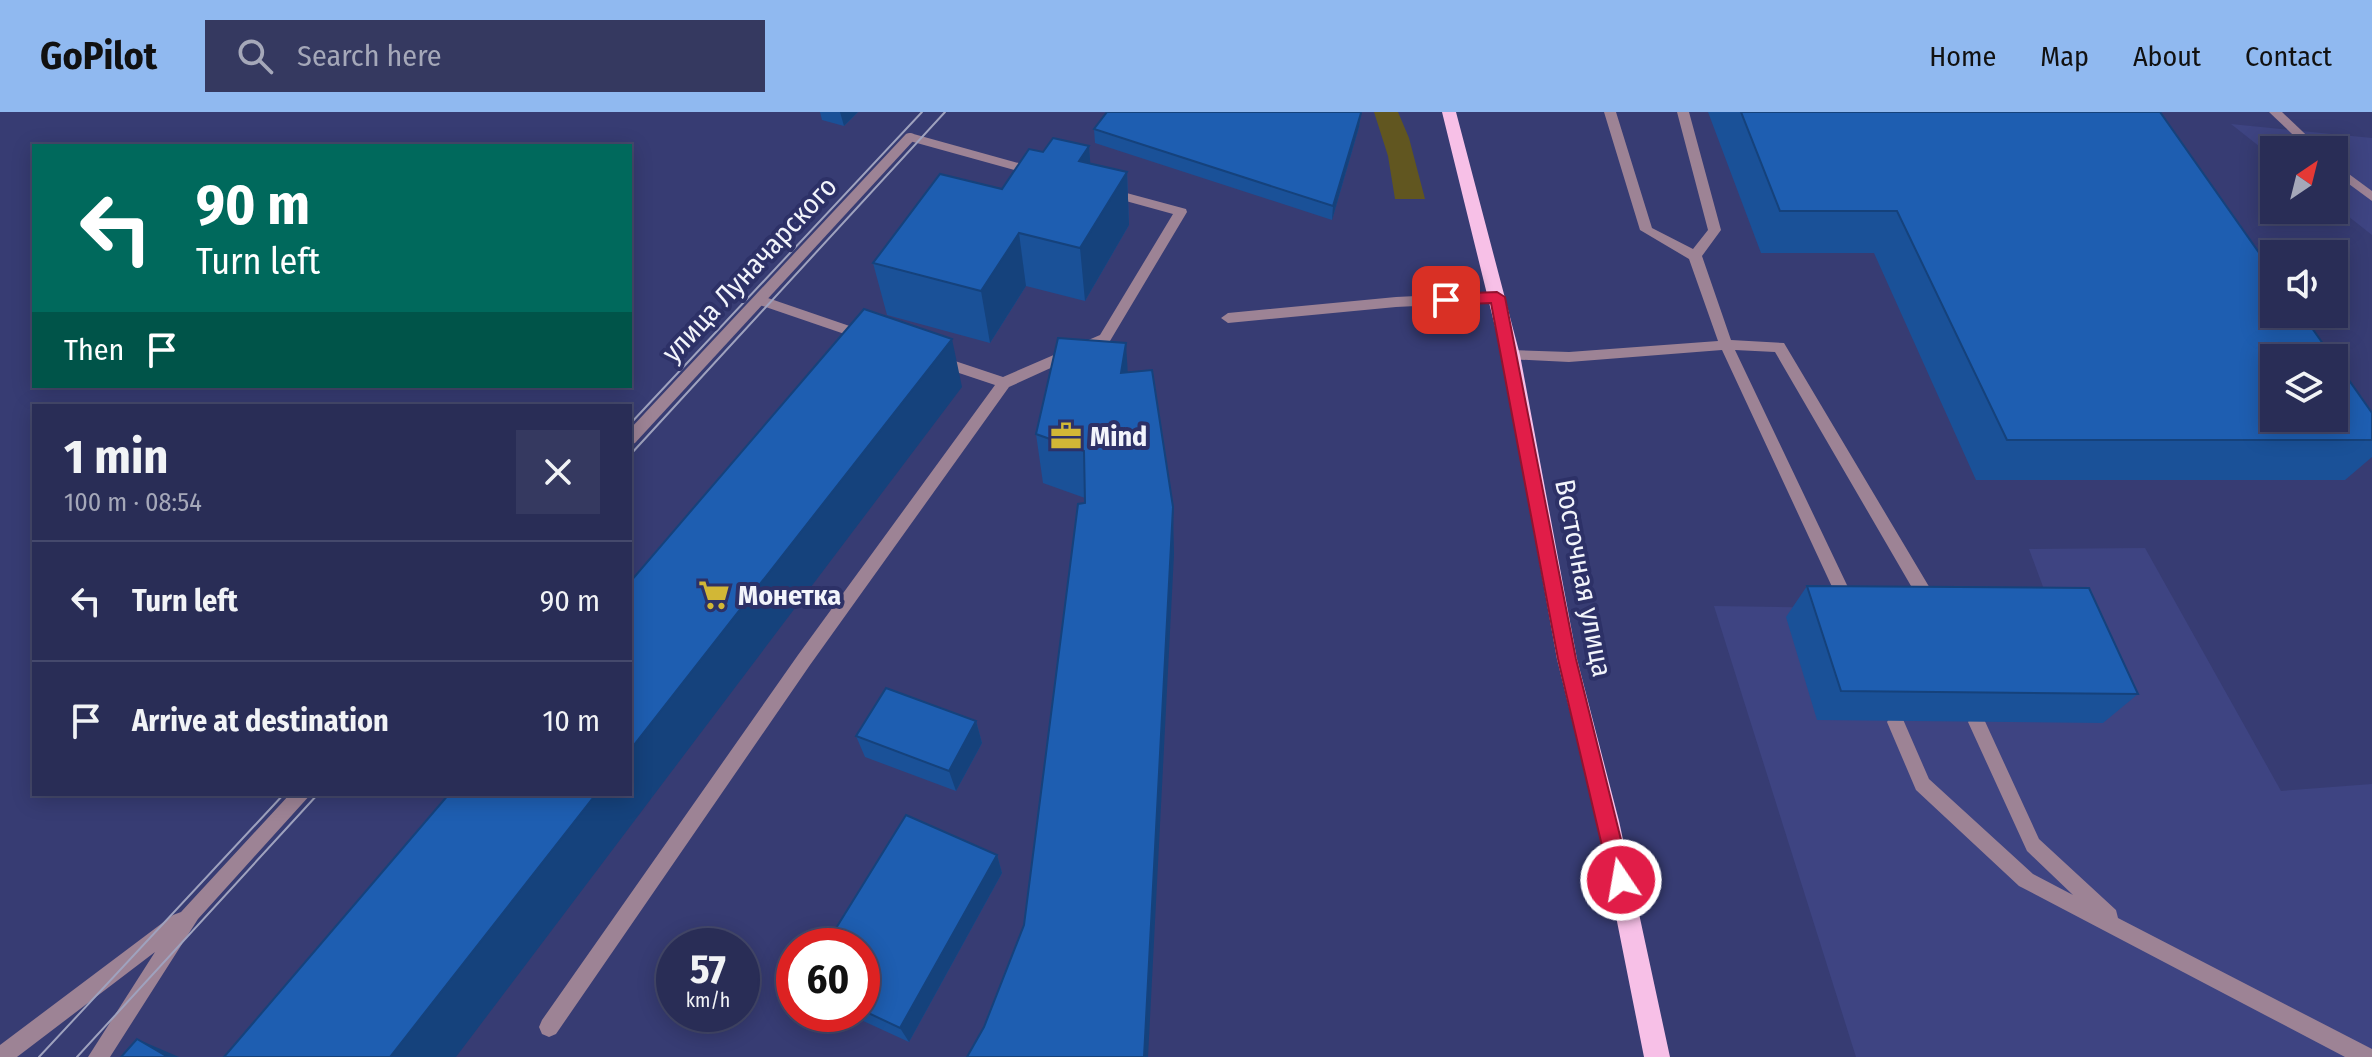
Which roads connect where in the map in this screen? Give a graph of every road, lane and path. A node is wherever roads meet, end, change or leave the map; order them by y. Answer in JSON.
{"nodes":[{"id":1,"x":1449,"y":112,"type":"edge"},
{"id":2,"x":1610,"y":112,"type":"edge"},
{"id":3,"x":1683,"y":112,"type":"edge"},
{"id":4,"x":2275,"y":112,"type":"edge"},
{"id":5,"x":2301,"y":136,"type":"edge"},
{"id":6,"x":1049,"y":176,"type":"edge"},
{"id":7,"x":2348,"y":178,"type":"edge"},
{"id":8,"x":1093,"y":188,"type":"edge"},
{"id":9,"x":2372,"y":197,"type":"edge"},
{"id":10,"x":1695,"y":256,"type":"junction"},
{"id":11,"x":1497,"y":297,"type":"junction"},
{"id":12,"x":759,"y":300,"type":"junction"},
{"id":13,"x":1228,"y":318,"type":"dead end"},
{"id":14,"x":885,"y":342,"type":"edge"},
{"id":15,"x":1726,"y":345,"type":"junction"},
{"id":16,"x":1511,"y":355,"type":"junction"},
{"id":17,"x":930,"y":358,"type":"edge"},
{"id":18,"x":1004,"y":383,"type":"junction"},
{"id":19,"x":632,"y":437,"type":"edge"},
{"id":20,"x":1855,"y":618,"type":"edge"},
{"id":21,"x":1939,"y":619,"type":"edge"},
{"id":22,"x":1896,"y":722,"type":"edge"},
{"id":23,"x":1977,"y":722,"type":"edge"},
{"id":24,"x":300,"y":796,"type":"edge"},
{"id":25,"x":191,"y":913,"type":"junction"},
{"id":26,"x":2124,"y":931,"type":"junction"},
{"id":27,"x":549,"y":1027,"type":"dead end"},
{"id":28,"x":1,"y":1057,"type":"edge"},
{"id":29,"x":98,"y":1057,"type":"edge"},
{"id":30,"x":1657,"y":1057,"type":"edge"},
{"id":31,"x":2366,"y":1057,"type":"edge"}],
"edges":[{"from":1,"to":11,"type":"main road","name":"Восточная улица"},
{"from":2,"to":10,"type":"street"},
{"from":3,"to":10,"type":"street"},
{"from":4,"to":5,"type":"street"},
{"from":6,"to":12,"type":"street","name":"улица Луначарского"},
{"from":7,"to":9,"type":"street"},
{"from":8,"to":18,"type":"street"},
{"from":10,"to":15,"type":"street"},
{"from":11,"to":13,"type":"street"},
{"from":11,"to":16,"type":"main road","name":"Восточная улица"},
{"from":12,"to":14,"type":"street"},
{"from":12,"to":19,"type":"street","name":"улица Луначарского"},
{"from":15,"to":16,"type":"street"},
{"from":15,"to":20,"type":"street"},
{"from":15,"to":21,"type":"street"},
{"from":16,"to":30,"type":"main road","name":"Восточная улица"},
{"from":17,"to":18,"type":"street"},
{"from":18,"to":27,"type":"street"},
{"from":22,"to":26,"type":"street"},
{"from":23,"to":26,"type":"street"},
{"from":24,"to":25,"type":"street"},
{"from":25,"to":28,"type":"street"},
{"from":25,"to":29,"type":"street"},
{"from":26,"to":31,"type":"street"}]}
